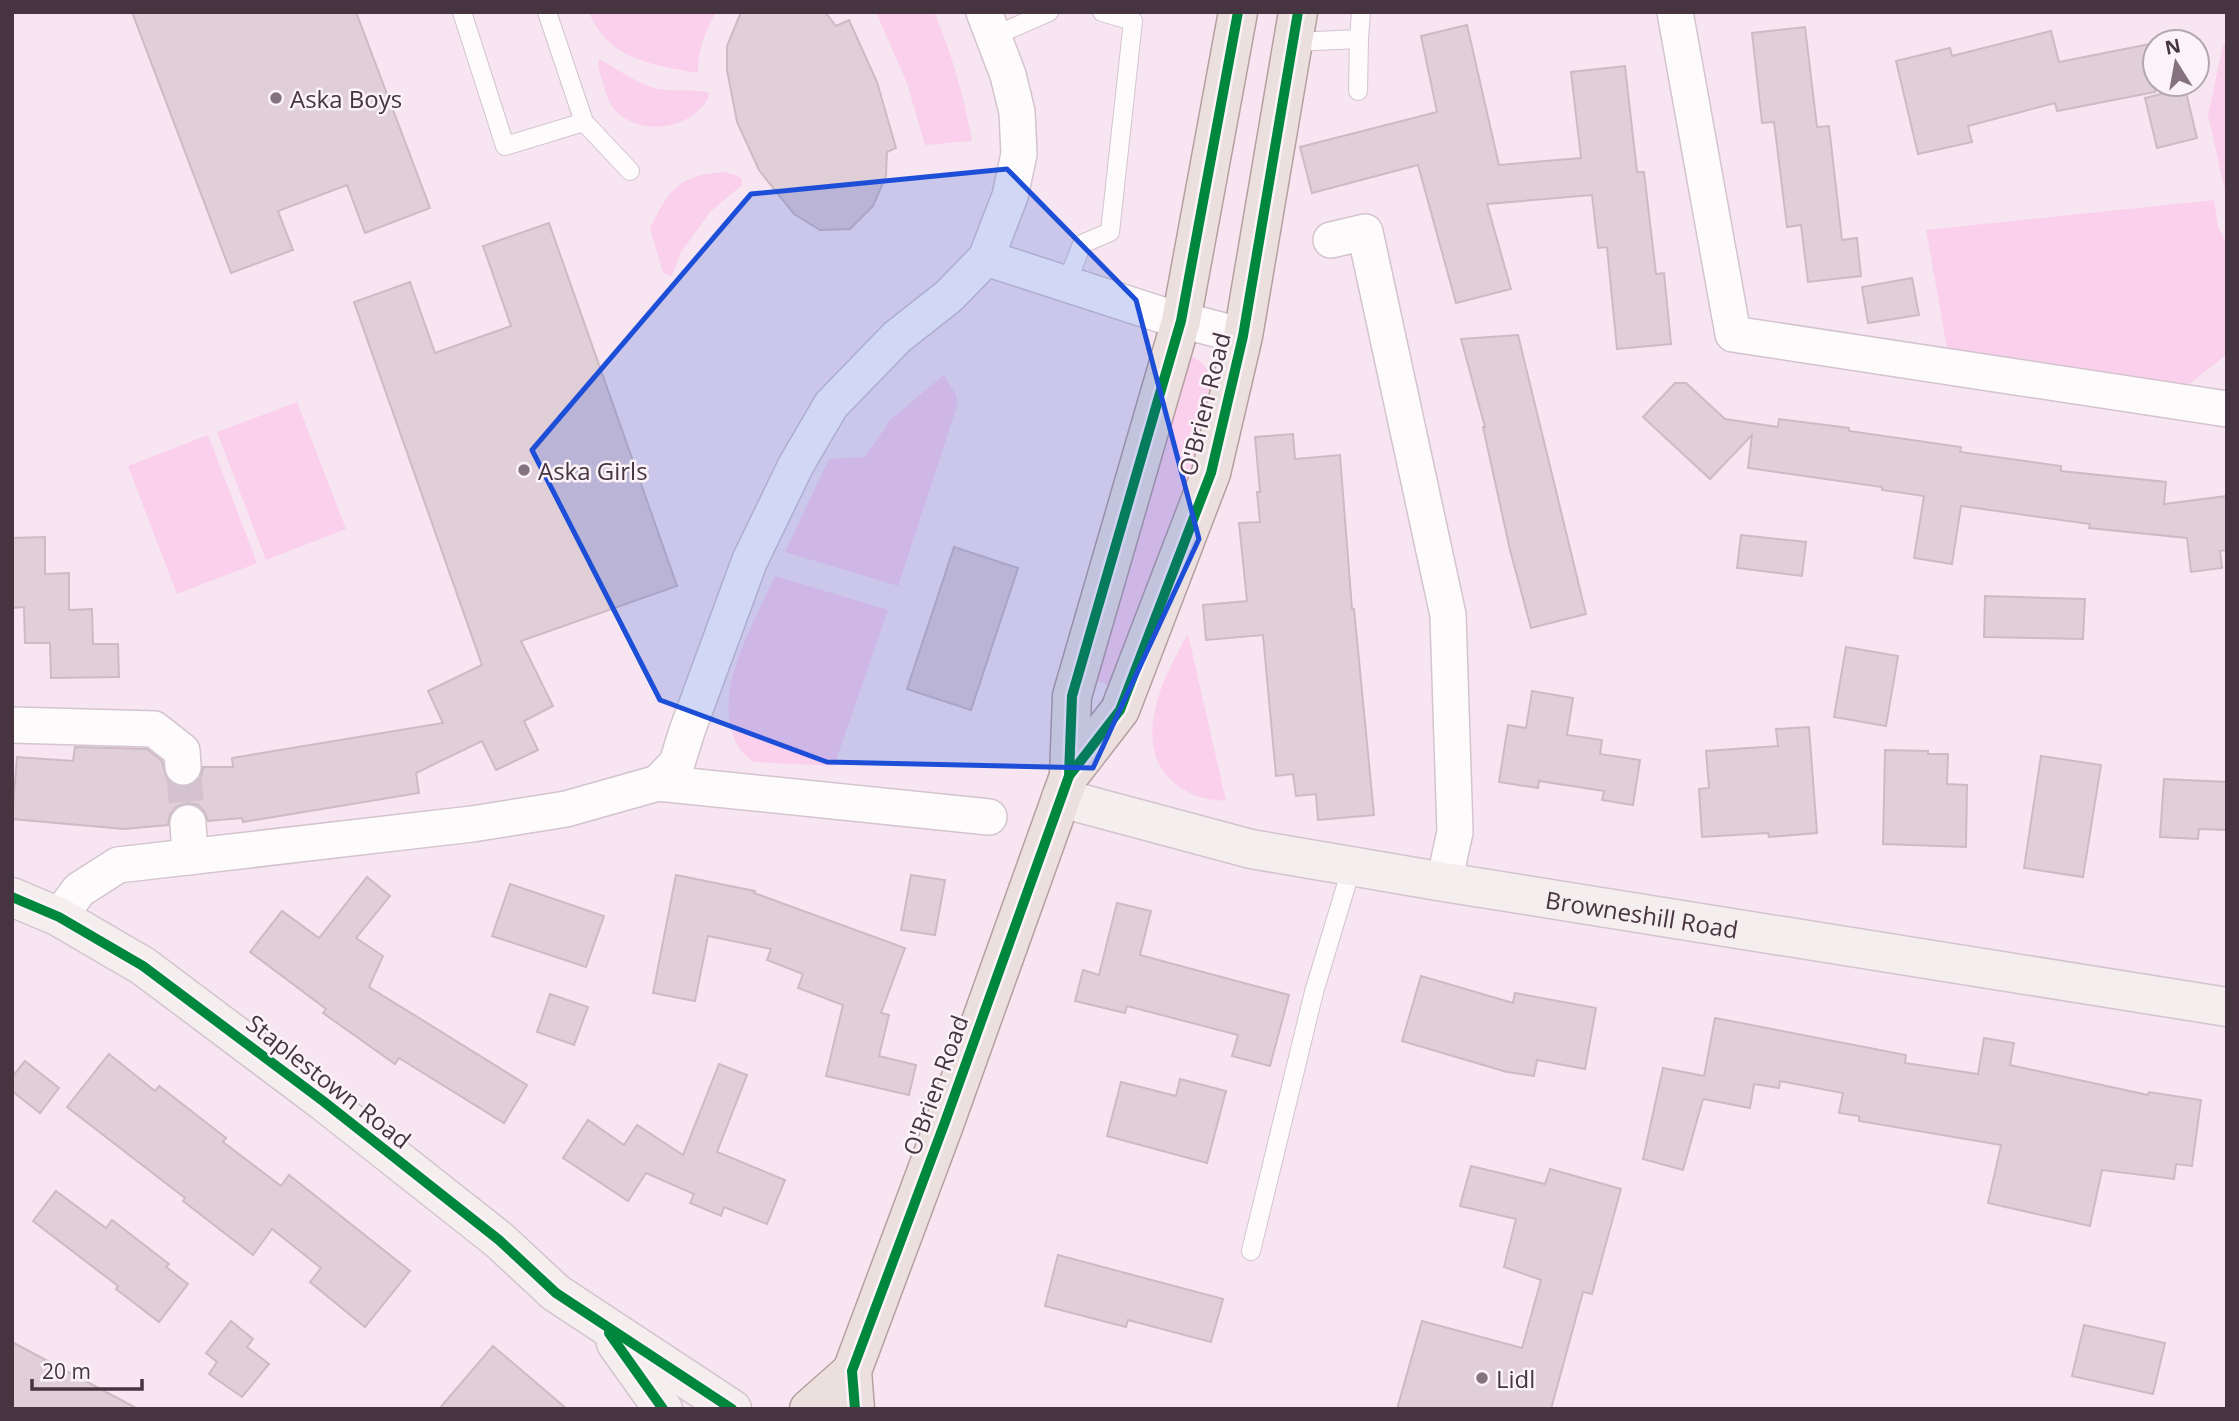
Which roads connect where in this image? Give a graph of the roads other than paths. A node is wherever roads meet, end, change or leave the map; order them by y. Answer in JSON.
{"nodes":[{"id":1,"x":462,"y":12,"type":"edge"},
{"id":2,"x":547,"y":12,"type":"edge"},
{"id":3,"x":1049,"y":12,"type":"edge"},
{"id":4,"x":1102,"y":12,"type":"edge"},
{"id":5,"x":1238,"y":12,"type":"edge"},
{"id":6,"x":1361,"y":12,"type":"edge"},
{"id":7,"x":1675,"y":12,"type":"edge"},
{"id":8,"x":989,"y":24,"type":"edge"},
{"id":9,"x":1296,"y":27,"type":"edge"},
{"id":10,"x":1359,"y":39,"type":"junction"},
{"id":11,"x":1358,"y":91,"type":"dead end"},
{"id":12,"x":584,"y":122,"type":"junction"},
{"id":13,"x":631,"y":171,"type":"dead end"},
{"id":14,"x":1331,"y":240,"type":"dead end"},
{"id":15,"x":986,"y":258,"type":"junction"},
{"id":16,"x":1066,"y":285,"type":"junction"},
{"id":17,"x":1181,"y":321,"type":"junction"},
{"id":18,"x":1243,"y":336,"type":"junction"},
{"id":19,"x":2227,"y":409,"type":"edge"},
{"id":20,"x":12,"y":725,"type":"edge"},
{"id":21,"x":183,"y":767,"type":"tunnel mouth"},
{"id":22,"x":658,"y":783,"type":"junction"},
{"id":23,"x":1065,"y":787,"type":"junction"},
{"id":24,"x":989,"y":817,"type":"dead end"},
{"id":25,"x":188,"y":823,"type":"tunnel mouth"},
{"id":26,"x":190,"y":857,"type":"junction"},
{"id":27,"x":1352,"y":866,"type":"junction"},
{"id":28,"x":1444,"y":882,"type":"junction"},
{"id":29,"x":12,"y":897,"type":"edge"},
{"id":30,"x":59,"y":916,"type":"junction"},
{"id":31,"x":2227,"y":1007,"type":"edge"},
{"id":32,"x":1251,"y":1251,"type":"dead end"},
{"id":33,"x":603,"y":1324,"type":"junction"},
{"id":34,"x":852,"y":1371,"type":"junction"},
{"id":35,"x":663,"y":1409,"type":"edge"},
{"id":36,"x":732,"y":1409,"type":"edge"},
{"id":37,"x":809,"y":1409,"type":"edge"},
{"id":38,"x":855,"y":1409,"type":"edge"}],
"edges":[{"from":1,"to":12,"type":"lane"},
{"from":2,"to":12,"type":"lane"},
{"from":3,"to":8,"type":"lane"},
{"from":4,"to":16,"type":"lane"},
{"from":5,"to":17,"type":"main road","name":"O'Brien Road"},
{"from":6,"to":10,"type":"lane"},
{"from":7,"to":19,"type":"street"},
{"from":8,"to":15,"type":"street"},
{"from":9,"to":10,"type":"lane"},
{"from":9,"to":18,"type":"main road","name":"O'Brien Road"},
{"from":10,"to":11,"type":"lane"},
{"from":12,"to":13,"type":"lane"},
{"from":14,"to":28,"type":"street"},
{"from":15,"to":16,"type":"street"},
{"from":15,"to":22,"type":"street"},
{"from":16,"to":17,"type":"street"},
{"from":17,"to":18,"type":"street"},
{"from":17,"to":23,"type":"main road","name":"O'Brien Road"},
{"from":18,"to":23,"type":"main road","name":"O'Brien Road"},
{"from":20,"to":21,"type":"street"},
{"from":22,"to":24,"type":"street"},
{"from":22,"to":26,"type":"street"},
{"from":23,"to":27,"type":"street","name":"Browneshill Road"},
{"from":23,"to":34,"type":"main road","name":"O'Brien Road"},
{"from":25,"to":26,"type":"street"},
{"from":26,"to":30,"type":"street"},
{"from":27,"to":28,"type":"street","name":"Browneshill Road"},
{"from":27,"to":32,"type":"lane"},
{"from":28,"to":31,"type":"street","name":"Browneshill Road"},
{"from":29,"to":30,"type":"street","name":"Staplestown Road"},
{"from":30,"to":33,"type":"street","name":"Staplestown Road"},
{"from":33,"to":35,"type":"street","name":"Staplestown Road"},
{"from":33,"to":36,"type":"street","name":"Staplestown Road"},
{"from":34,"to":37,"type":"main road","name":"O'Brien Road"},
{"from":34,"to":38,"type":"main road","name":"O'Brien Road"}]}
